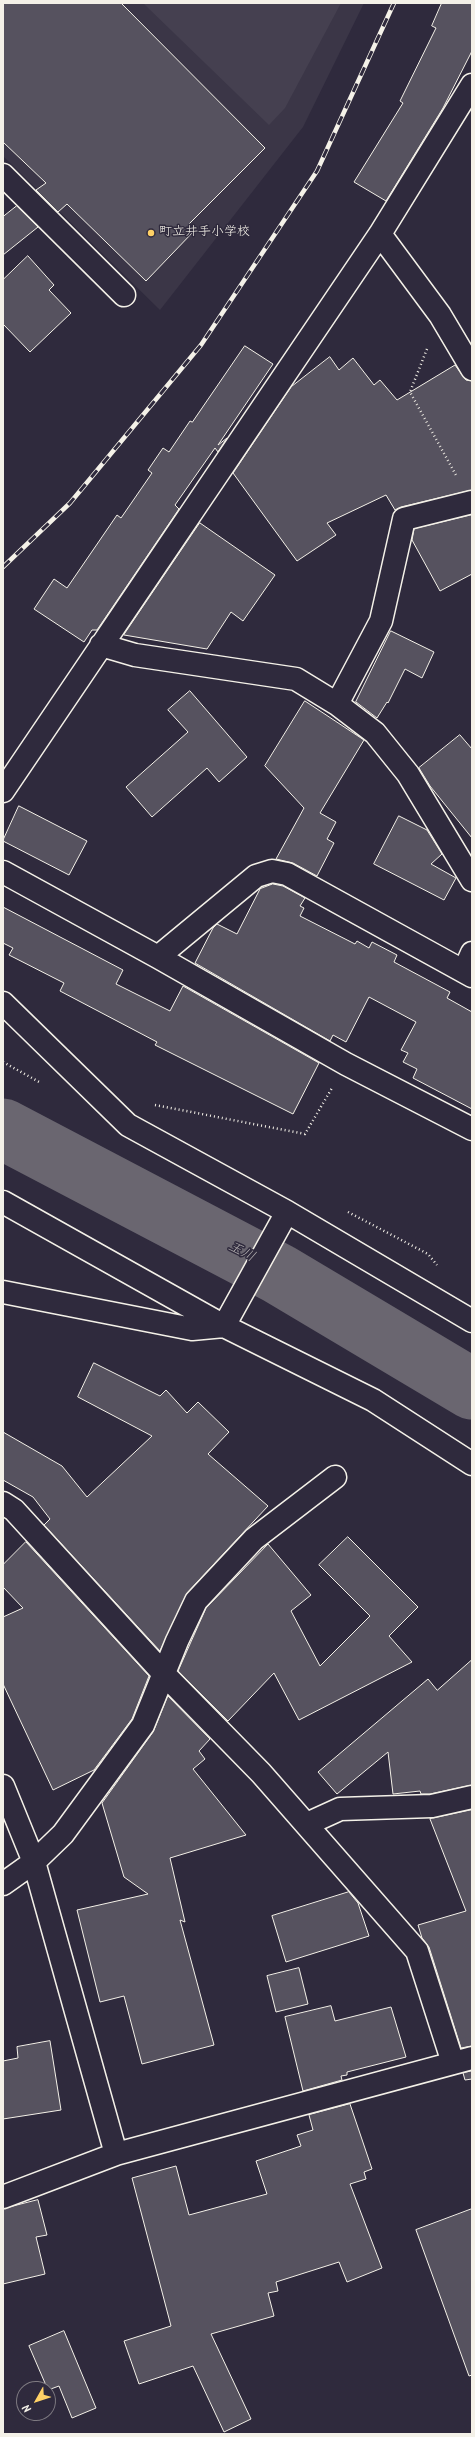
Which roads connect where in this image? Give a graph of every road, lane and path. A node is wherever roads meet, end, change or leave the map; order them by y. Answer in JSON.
{"nodes":[{"id":1,"x":472,"y":85,"type":"edge"},
{"id":2,"x":3,"y":175,"type":"edge"},
{"id":3,"x":380,"y":234,"type":"junction"},
{"id":4,"x":124,"y":295,"type":"dead end"},
{"id":5,"x":440,"y":315,"type":"junction"},
{"id":6,"x":472,"y":369,"type":"edge"},
{"id":7,"x":471,"y":502,"type":"edge"},
{"id":8,"x":101,"y":645,"type":"junction"},
{"id":9,"x":337,"y":704,"type":"junction"},
{"id":10,"x":3,"y":791,"type":"edge"},
{"id":11,"x":3,"y":872,"type":"edge"},
{"id":12,"x":472,"y":880,"type":"edge"},
{"id":13,"x":158,"y":957,"type":"junction"},
{"id":14,"x":469,"y":966,"type":"edge"},
{"id":15,"x":3,"y":1003,"type":"edge"},
{"id":16,"x":3,"y":1062,"type":"edge"},
{"id":17,"x":346,"y":1064,"type":"junction"},
{"id":18,"x":45,"y":1085,"type":"dead end"},
{"id":19,"x":151,"y":1105,"type":"dead end"},
{"id":20,"x":472,"y":1129,"type":"edge"},
{"id":21,"x":3,"y":1202,"type":"edge"},
{"id":22,"x":287,"y":1212,"type":"junction"},
{"id":23,"x":3,"y":1292,"type":"edge"},
{"id":24,"x":472,"y":1321,"type":"edge"},
{"id":25,"x":224,"y":1326,"type":"junction"},
{"id":26,"x":472,"y":1464,"type":"edge"},
{"id":27,"x":335,"y":1477,"type":"dead end"},
{"id":28,"x":3,"y":1503,"type":"edge"},
{"id":29,"x":164,"y":1674,"type":"junction"},
{"id":30,"x":3,"y":1786,"type":"edge"},
{"id":31,"x":472,"y":1797,"type":"edge"},
{"id":32,"x":307,"y":1824,"type":"junction"},
{"id":33,"x":34,"y":1862,"type":"junction"},
{"id":34,"x":3,"y":1884,"type":"edge"},
{"id":35,"x":462,"y":2060,"type":"edge"},
{"id":36,"x":116,"y":2154,"type":"junction"},
{"id":37,"x":3,"y":2197,"type":"edge"}],
"edges":[{"from":1,"to":3,"type":"street"},
{"from":2,"to":4,"type":"street"},
{"from":3,"to":5,"type":"street"},
{"from":3,"to":8,"type":"street"},
{"from":5,"to":6,"type":"street"},
{"from":5,"to":7,"type":"path"},
{"from":7,"to":9,"type":"street"},
{"from":8,"to":9,"type":"street"},
{"from":8,"to":10,"type":"street"},
{"from":9,"to":12,"type":"street"},
{"from":11,"to":13,"type":"street"},
{"from":13,"to":14,"type":"street"},
{"from":13,"to":17,"type":"street"},
{"from":15,"to":22,"type":"street"},
{"from":16,"to":18,"type":"path"},
{"from":17,"to":19,"type":"path"},
{"from":17,"to":20,"type":"street"},
{"from":21,"to":25,"type":"street"},
{"from":22,"to":24,"type":"street"},
{"from":22,"to":25,"type":"street"},
{"from":23,"to":25,"type":"street"},
{"from":25,"to":26,"type":"street"},
{"from":27,"to":29,"type":"street"},
{"from":28,"to":29,"type":"street"},
{"from":29,"to":32,"type":"street"},
{"from":29,"to":33,"type":"street"},
{"from":30,"to":33,"type":"street"},
{"from":31,"to":32,"type":"street"},
{"from":32,"to":35,"type":"street"},
{"from":33,"to":34,"type":"street"},
{"from":33,"to":36,"type":"street"},
{"from":35,"to":36,"type":"street"},
{"from":36,"to":37,"type":"street"}]}
